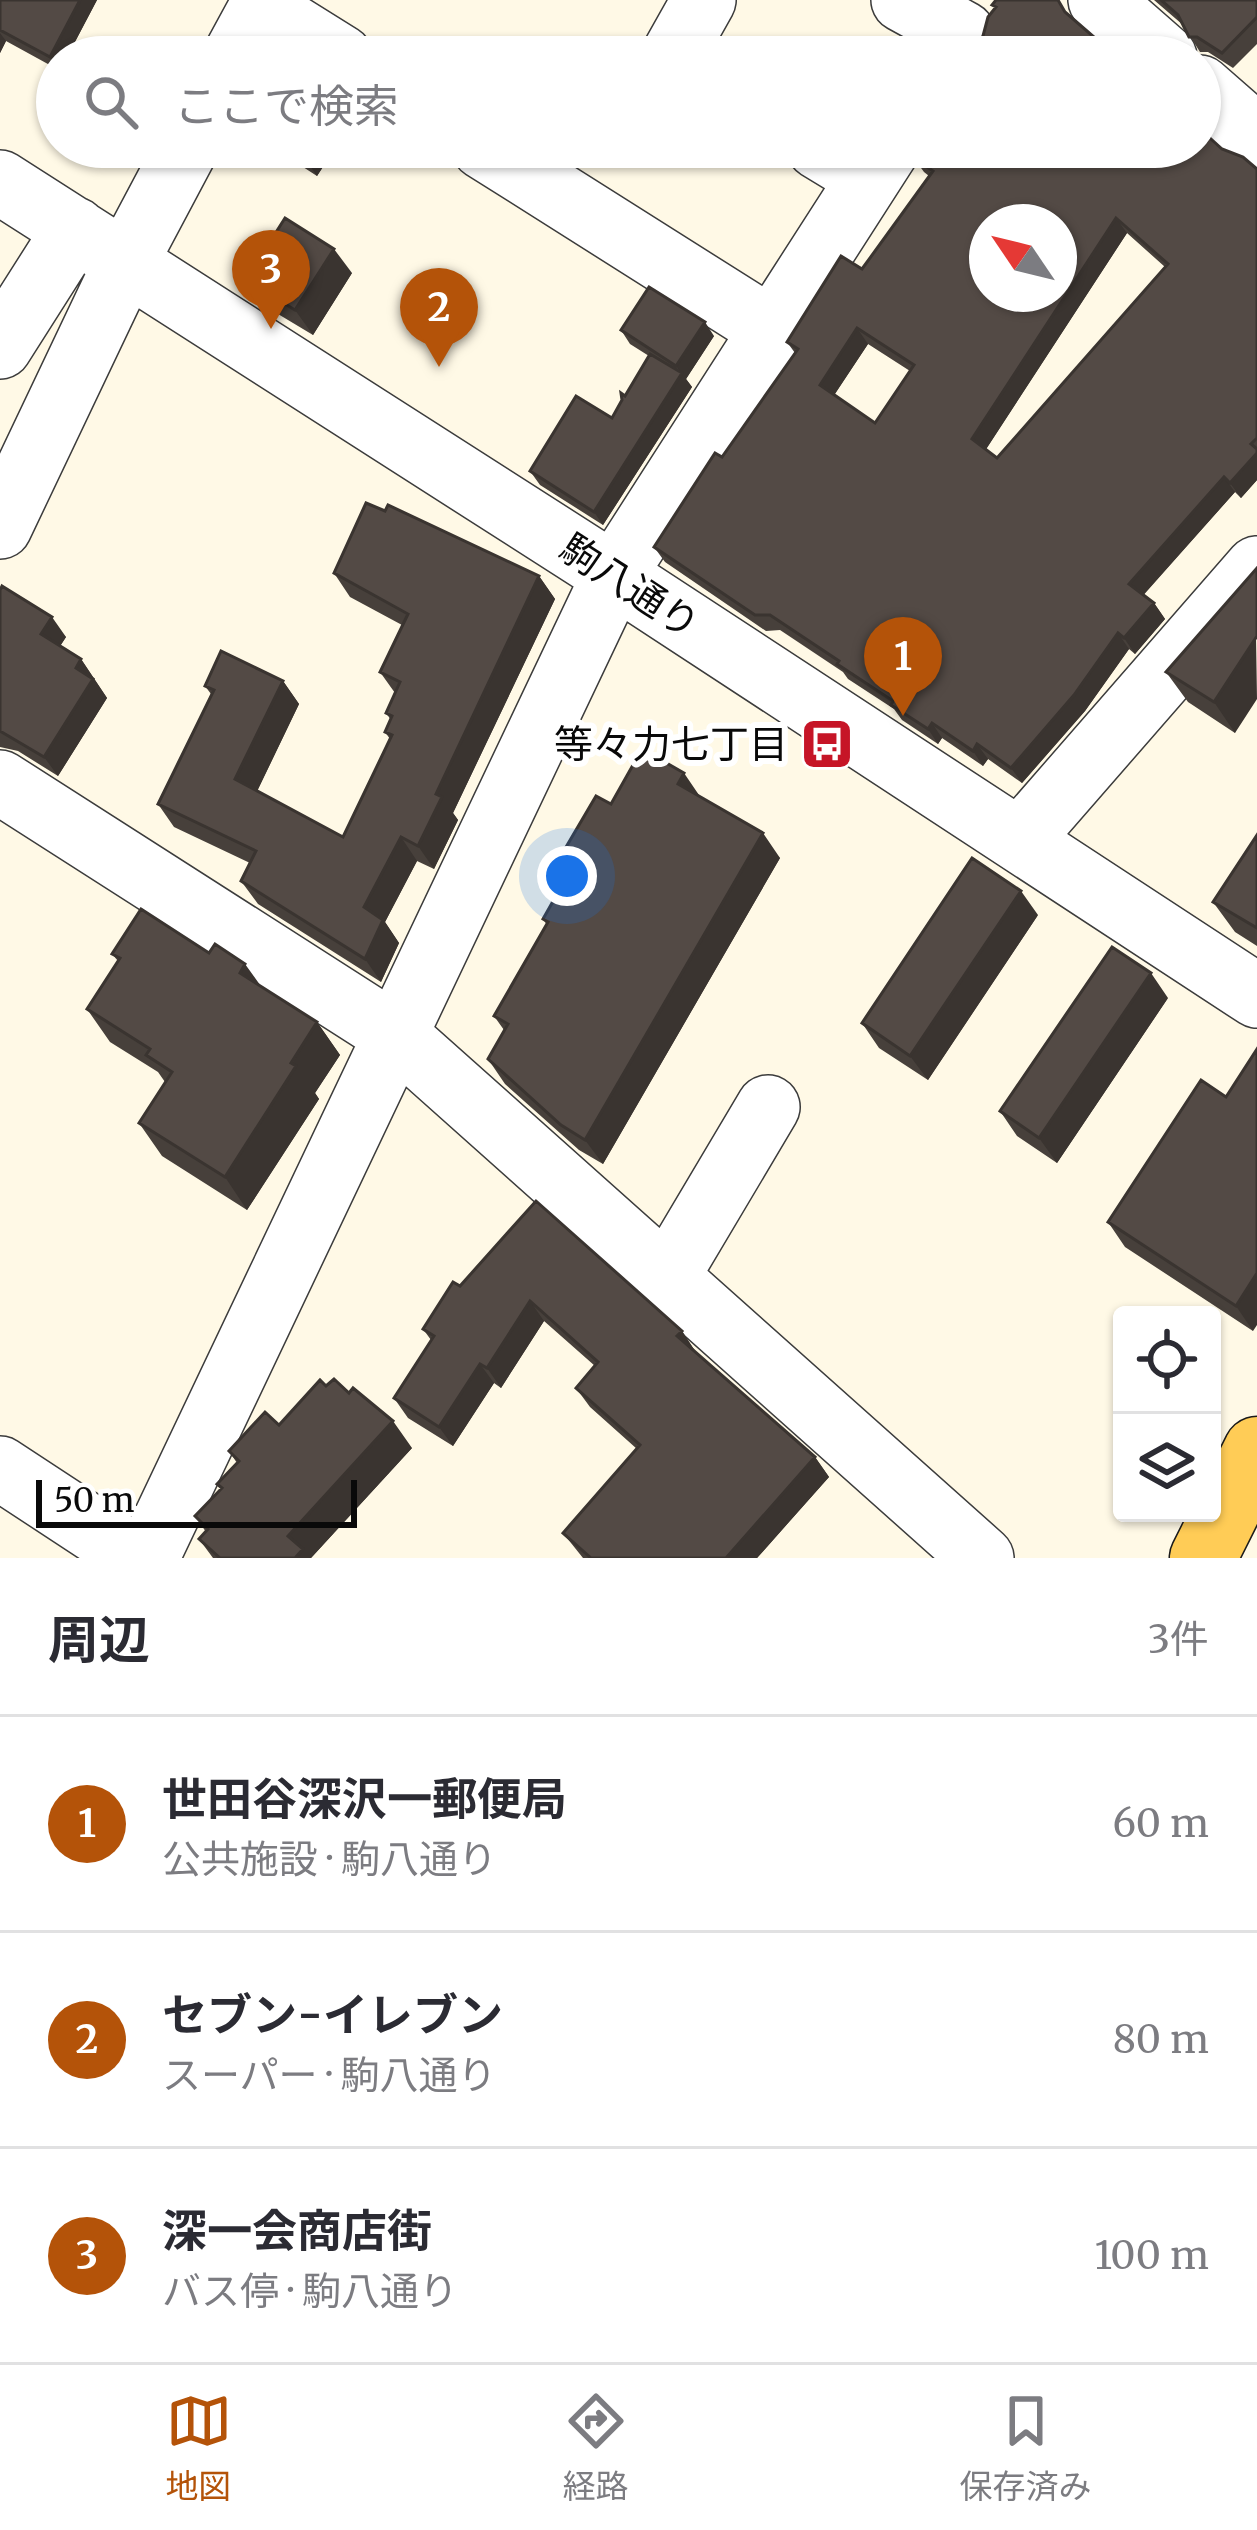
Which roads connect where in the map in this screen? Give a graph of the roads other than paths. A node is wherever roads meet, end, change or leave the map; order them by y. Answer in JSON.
{"nodes":[{"id":1,"x":704,"y":0,"type":"edge"},
{"id":2,"x":903,"y":0,"type":"edge"},
{"id":3,"x":1100,"y":0,"type":"edge"},
{"id":4,"x":253,"y":21,"type":"edge"},
{"id":5,"x":964,"y":30,"type":"edge"},
{"id":6,"x":290,"y":36,"type":"edge"},
{"id":7,"x":684,"y":36,"type":"edge"},
{"id":8,"x":1141,"y":36,"type":"edge"},
{"id":9,"x":1221,"y":105,"type":"edge"},
{"id":10,"x":1257,"y":137,"type":"edge"},
{"id":11,"x":169,"y":168,"type":"edge"},
{"id":12,"x":516,"y":168,"type":"edge"},
{"id":13,"x":853,"y":168,"type":"edge"},
{"id":14,"x":0,"y":182,"type":"edge"},
{"id":15,"x":100,"y":246,"type":"junction"},
{"id":16,"x":771,"y":329,"type":"junction"},
{"id":17,"x":0,"y":347,"type":"edge"},
{"id":18,"x":0,"y":527,"type":"edge"},
{"id":19,"x":1257,"y":568,"type":"edge"},
{"id":20,"x":614,"y":575,"type":"junction"},
{"id":21,"x":0,"y":782,"type":"edge"},
{"id":22,"x":1020,"y":840,"type":"junction"},
{"id":23,"x":1257,"y":996,"type":"edge"},
{"id":24,"x":397,"y":1036,"type":"junction"},
{"id":25,"x":768,"y":1107,"type":"dead end"},
{"id":26,"x":667,"y":1277,"type":"junction"},
{"id":27,"x":1257,"y":1450,"type":"edge"},
{"id":28,"x":0,"y":1468,"type":"edge"},
{"id":29,"x":137,"y":1558,"type":"edge"},
{"id":30,"x":147,"y":1558,"type":"edge"},
{"id":31,"x":982,"y":1558,"type":"edge"},
{"id":32,"x":1203,"y":1558,"type":"edge"}],
"edges":[{"from":1,"to":7,"type":"street"},
{"from":2,"to":5,"type":"street"},
{"from":3,"to":8,"type":"street"},
{"from":4,"to":6,"type":"street"},
{"from":9,"to":10,"type":"street"},
{"from":11,"to":15,"type":"street"},
{"from":12,"to":16,"type":"street"},
{"from":13,"to":16,"type":"street"},
{"from":14,"to":15,"type":"street","name":"駒八通り"},
{"from":15,"to":17,"type":"street"},
{"from":15,"to":18,"type":"street"},
{"from":15,"to":20,"type":"street","name":"駒八通り"},
{"from":16,"to":20,"type":"street"},
{"from":19,"to":22,"type":"street"},
{"from":20,"to":22,"type":"street","name":"駒八通り"},
{"from":20,"to":24,"type":"street"},
{"from":21,"to":24,"type":"street"},
{"from":22,"to":23,"type":"street","name":"駒八通り"},
{"from":24,"to":26,"type":"street"},
{"from":24,"to":30,"type":"street"},
{"from":25,"to":26,"type":"street"},
{"from":26,"to":31,"type":"street"},
{"from":27,"to":32,"type":"main road"},
{"from":28,"to":29,"type":"street"}]}
